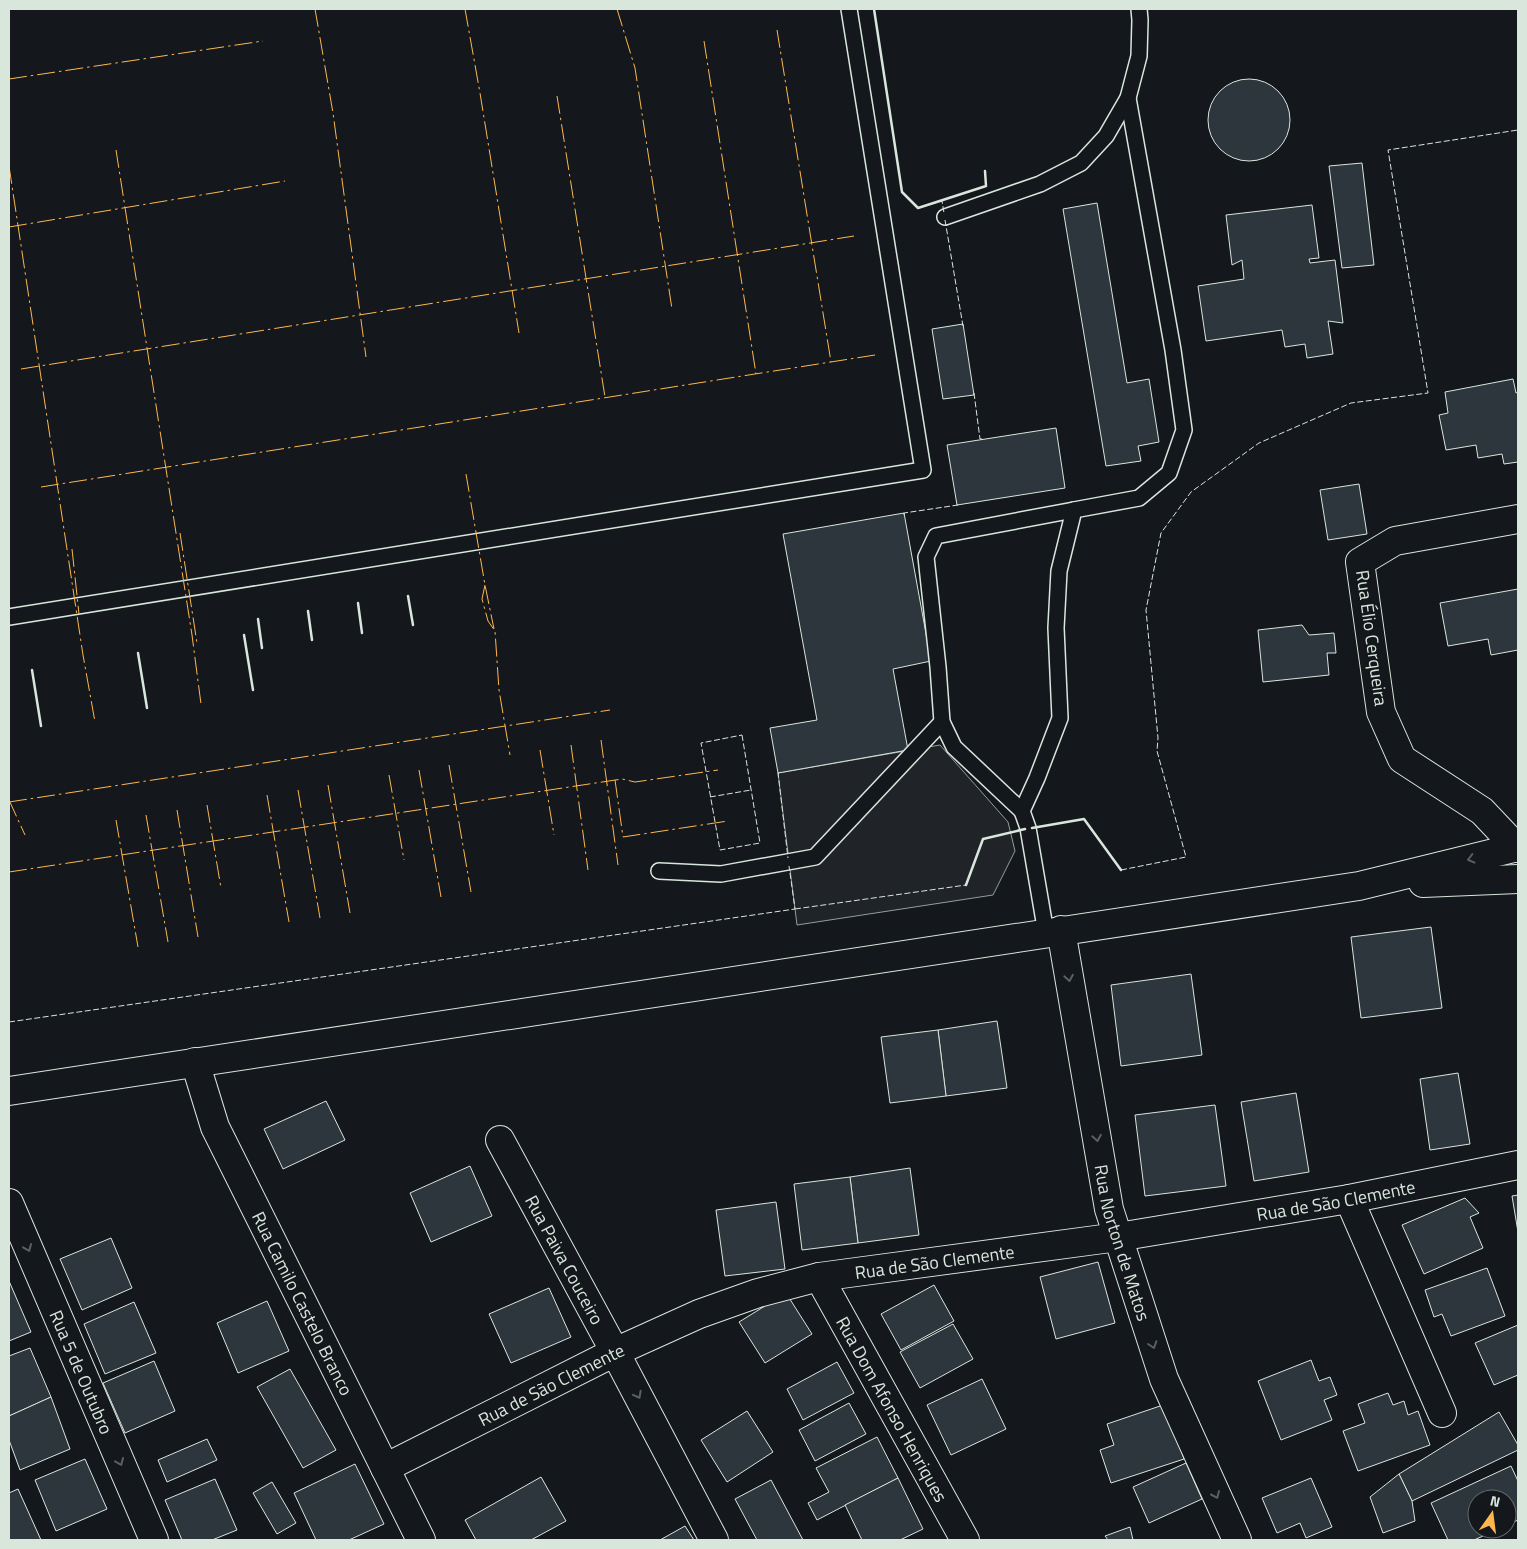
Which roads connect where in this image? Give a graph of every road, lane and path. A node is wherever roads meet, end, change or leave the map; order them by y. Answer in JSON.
{"nodes":[{"id":1,"x":849,"y":9,"type":"edge"},
{"id":2,"x":1139,"y":9,"type":"edge"},
{"id":3,"x":1128,"y":98,"type":"junction"},
{"id":4,"x":944,"y":217,"type":"dead end"},
{"id":5,"x":1074,"y":510,"type":"junction"},
{"id":6,"x":1518,"y":519,"type":"edge"},
{"id":7,"x":9,"y":617,"type":"edge"},
{"id":8,"x":942,"y":722,"type":"junction"},
{"id":9,"x":1022,"y":810,"type":"junction"},
{"id":10,"x":1518,"y":848,"type":"edge"},
{"id":11,"x":659,"y":872,"type":"dead end"},
{"id":12,"x":1518,"y":879,"type":"edge"},
{"id":13,"x":1359,"y":886,"type":"junction"},
{"id":14,"x":1054,"y":932,"type":"junction"},
{"id":15,"x":195,"y":1062,"type":"junction"},
{"id":16,"x":9,"y":1091,"type":"edge"},
{"id":17,"x":500,"y":1140,"type":"dead end"},
{"id":18,"x":1518,"y":1165,"type":"edge"},
{"id":19,"x":1349,"y":1200,"type":"junction"},
{"id":20,"x":9,"y":1204,"type":"edge"},
{"id":21,"x":1118,"y":1237,"type":"junction"},
{"id":22,"x":819,"y":1277,"type":"junction"},
{"id":23,"x":615,"y":1352,"type":"junction"},
{"id":24,"x":1442,"y":1413,"type":"dead end"},
{"id":25,"x":385,"y":1468,"type":"junction"},
{"id":26,"x":154,"y":1540,"type":"edge"},
{"id":27,"x":421,"y":1540,"type":"edge"},
{"id":28,"x":714,"y":1540,"type":"edge"},
{"id":29,"x":965,"y":1540,"type":"edge"},
{"id":30,"x":1237,"y":1540,"type":"edge"}],
"edges":[{"from":1,"to":7,"type":"lane"},
{"from":2,"to":3,"type":"lane"},
{"from":3,"to":4,"type":"lane"},
{"from":3,"to":5,"type":"lane"},
{"from":5,"to":8,"type":"lane"},
{"from":5,"to":9,"type":"lane"},
{"from":6,"to":10,"type":"street","name":"Rua Élio Cerqueira"},
{"from":8,"to":9,"type":"lane"},
{"from":8,"to":11,"type":"lane"},
{"from":9,"to":14,"type":"lane"},
{"from":10,"to":13,"type":"street","one_way":true},
{"from":12,"to":13,"type":"street"},
{"from":13,"to":14,"type":"street"},
{"from":14,"to":15,"type":"street"},
{"from":14,"to":21,"type":"street","name":"Rua Norton de Matos","one_way":true},
{"from":15,"to":16,"type":"street"},
{"from":15,"to":25,"type":"street","name":"Rua Camilo Castelo Branco"},
{"from":17,"to":23,"type":"street","name":"Rua Paiva Couceiro"},
{"from":18,"to":19,"type":"street","name":"Rua de São Clemente"},
{"from":19,"to":21,"type":"street","name":"Rua de São Clemente"},
{"from":19,"to":24,"type":"street"},
{"from":20,"to":26,"type":"street","name":"Rua 5 de Outubro","one_way":true},
{"from":21,"to":22,"type":"street","name":"Rua de São Clemente"},
{"from":21,"to":30,"type":"street","name":"Rua Norton de Matos","one_way":true},
{"from":22,"to":23,"type":"street","name":"Rua de São Clemente"},
{"from":22,"to":29,"type":"street","name":"Rua Dom Afonso Henriques"},
{"from":23,"to":25,"type":"street","name":"Rua de São Clemente"},
{"from":23,"to":28,"type":"street","name":"Rua Paiva Couceiro","one_way":true},
{"from":25,"to":27,"type":"street","name":"Rua Camilo Castelo Branco"}]}
